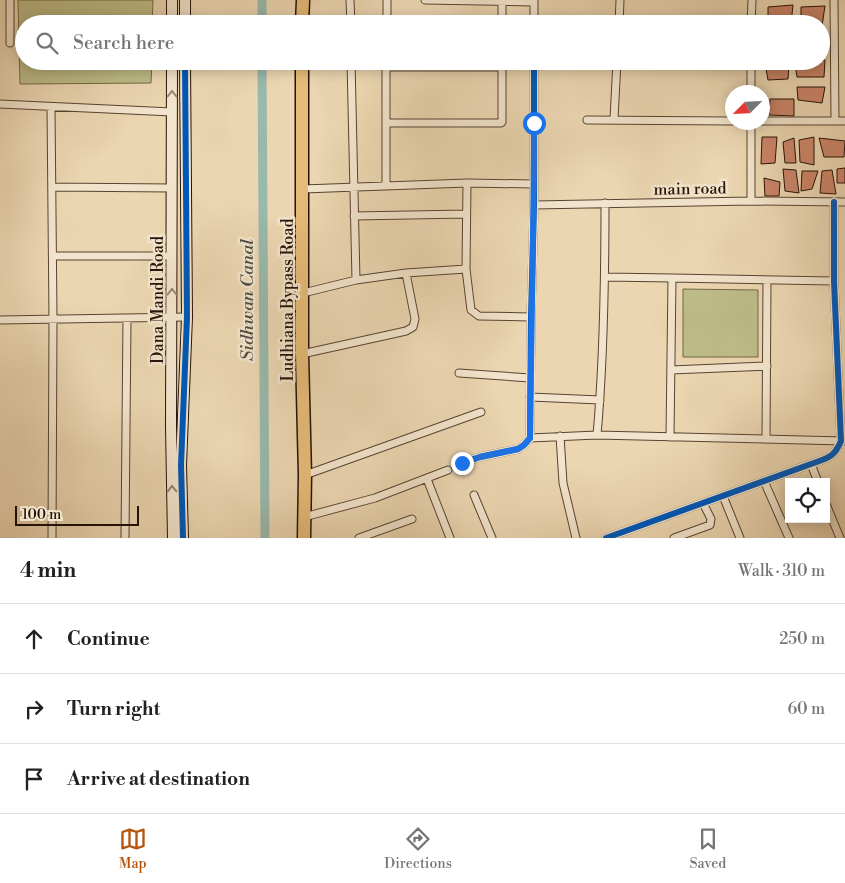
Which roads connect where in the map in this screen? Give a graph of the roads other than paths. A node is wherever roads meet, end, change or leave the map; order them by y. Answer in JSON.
{"nodes":[{"id":1,"x":10,"y":0,"type":"edge"},
{"id":2,"x":172,"y":0,"type":"edge"},
{"id":3,"x":185,"y":0,"type":"edge"},
{"id":4,"x":294,"y":0,"type":"edge"},
{"id":5,"x":303,"y":0,"type":"edge"},
{"id":6,"x":350,"y":0,"type":"edge"},
{"id":7,"x":388,"y":0,"type":"edge"},
{"id":8,"x":425,"y":0,"type":"edge"},
{"id":9,"x":620,"y":0,"type":"edge"},
{"id":10,"x":752,"y":0,"type":"edge"},
{"id":11,"x":834,"y":0,"type":"edge"},
{"id":12,"x":502,"y":1,"type":"junction"},
{"id":13,"x":534,"y":1,"type":"edge"},
{"id":14,"x":172,"y":15,"type":"edge"},
{"id":15,"x":185,"y":15,"type":"edge"},
{"id":16,"x":294,"y":15,"type":"edge"},
{"id":17,"x":302,"y":15,"type":"edge"},
{"id":18,"x":351,"y":15,"type":"edge"},
{"id":19,"x":387,"y":15,"type":"edge"},
{"id":20,"x":502,"y":15,"type":"edge"},
{"id":21,"x":534,"y":15,"type":"edge"},
{"id":22,"x":619,"y":15,"type":"edge"},
{"id":23,"x":752,"y":15,"type":"edge"},
{"id":24,"x":10,"y":43,"type":"dead end"},
{"id":25,"x":172,"y":70,"type":"edge"},
{"id":26,"x":185,"y":70,"type":"edge"},
{"id":27,"x":294,"y":70,"type":"edge"},
{"id":28,"x":302,"y":70,"type":"edge"},
{"id":29,"x":351,"y":70,"type":"edge"},
{"id":30,"x":386,"y":70,"type":"edge"},
{"id":31,"x":502,"y":70,"type":"edge"},
{"id":32,"x":534,"y":70,"type":"edge"},
{"id":33,"x":617,"y":70,"type":"edge"},
{"id":34,"x":751,"y":70,"type":"edge"},
{"id":35,"x":751,"y":85,"type":"edge"},
{"id":36,"x":0,"y":104,"type":"edge"},
{"id":37,"x":51,"y":107,"type":"junction"},
{"id":38,"x":172,"y":112,"type":"junction"},
{"id":39,"x":614,"y":119,"type":"junction"},
{"id":40,"x":587,"y":120,"type":"dead end"},
{"id":41,"x":725,"y":121,"type":"edge"},
{"id":42,"x":770,"y":121,"type":"edge"},
{"id":43,"x":835,"y":121,"type":"junction"},
{"id":44,"x":845,"y":121,"type":"edge"},
{"id":45,"x":386,"y":123,"type":"junction"},
{"id":46,"x":751,"y":130,"type":"edge"},
{"id":47,"x":467,"y":183,"type":"junction"},
{"id":48,"x":534,"y":184,"type":"junction"},
{"id":49,"x":353,"y":186,"type":"junction"},
{"id":50,"x":386,"y":186,"type":"junction"},
{"id":51,"x":52,"y":187,"type":"junction"},
{"id":52,"x":172,"y":188,"type":"junction"},
{"id":53,"x":303,"y":189,"type":"junction"},
{"id":54,"x":751,"y":201,"type":"junction"},
{"id":55,"x":834,"y":202,"type":"junction"},
{"id":56,"x":845,"y":202,"type":"edge"},
{"id":57,"x":604,"y":203,"type":"junction"},
{"id":58,"x":534,"y":205,"type":"junction"},
{"id":59,"x":466,"y":214,"type":"junction"},
{"id":60,"x":354,"y":216,"type":"junction"},
{"id":61,"x":53,"y":256,"type":"junction"},
{"id":62,"x":172,"y":256,"type":"junction"},
{"id":63,"x":466,"y":270,"type":"junction"},
{"id":64,"x":406,"y":273,"type":"junction"},
{"id":65,"x":604,"y":277,"type":"junction"},
{"id":66,"x":672,"y":278,"type":"junction"},
{"id":67,"x":356,"y":280,"type":"junction"},
{"id":68,"x":767,"y":280,"type":"junction"},
{"id":69,"x":834,"y":281,"type":"junction"},
{"id":70,"x":303,"y":293,"type":"junction"},
{"id":71,"x":172,"y":317,"type":"junction"},
{"id":72,"x":187,"y":317,"type":"junction"},
{"id":73,"x":531,"y":317,"type":"junction"},
{"id":74,"x":127,"y":318,"type":"junction"},
{"id":75,"x":53,"y":319,"type":"junction"},
{"id":76,"x":0,"y":320,"type":"edge"},
{"id":77,"x":302,"y":354,"type":"junction"},
{"id":78,"x":767,"y":366,"type":"junction"},
{"id":79,"x":671,"y":370,"type":"junction"},
{"id":80,"x":459,"y":373,"type":"dead end"},
{"id":81,"x":530,"y":378,"type":"junction"},
{"id":82,"x":530,"y":397,"type":"junction"},
{"id":83,"x":600,"y":400,"type":"junction"},
{"id":84,"x":481,"y":412,"type":"dead end"},
{"id":85,"x":597,"y":435,"type":"junction"},
{"id":86,"x":560,"y":436,"type":"junction"},
{"id":87,"x":670,"y":436,"type":"junction"},
{"id":88,"x":530,"y":438,"type":"junction"},
{"id":89,"x":766,"y":439,"type":"junction"},
{"id":90,"x":843,"y":441,"type":"edge"},
{"id":91,"x":462,"y":463,"type":"dead end"},
{"id":92,"x":810,"y":464,"type":"junction"},
{"id":93,"x":448,"y":470,"type":"dead end"},
{"id":94,"x":305,"y":475,"type":"junction"},
{"id":95,"x":816,"y":478,"type":"edge"},
{"id":96,"x":427,"y":479,"type":"junction"},
{"id":97,"x":764,"y":481,"type":"junction"},
{"id":98,"x":474,"y":495,"type":"dead end"},
{"id":99,"x":723,"y":496,"type":"junction"},
{"id":100,"x":703,"y":504,"type":"junction"},
{"id":101,"x":830,"y":514,"type":"edge"},
{"id":102,"x":304,"y":517,"type":"junction"},
{"id":103,"x":412,"y":519,"type":"dead end"},
{"id":104,"x":380,"y":535,"type":"edge"},
{"id":105,"x":52,"y":538,"type":"edge"},
{"id":106,"x":125,"y":538,"type":"edge"},
{"id":107,"x":173,"y":538,"type":"edge"},
{"id":108,"x":183,"y":538,"type":"edge"},
{"id":109,"x":295,"y":538,"type":"edge"},
{"id":110,"x":304,"y":538,"type":"edge"},
{"id":111,"x":360,"y":538,"type":"edge"},
{"id":112,"x":450,"y":538,"type":"edge"},
{"id":113,"x":492,"y":538,"type":"edge"},
{"id":114,"x":576,"y":538,"type":"edge"},
{"id":115,"x":606,"y":538,"type":"edge"},
{"id":116,"x":674,"y":538,"type":"edge"},
{"id":117,"x":740,"y":538,"type":"edge"},
{"id":118,"x":789,"y":538,"type":"edge"},
{"id":119,"x":840,"y":538,"type":"edge"}],
"edges":[{"from":1,"to":24,"type":"street"},
{"from":2,"to":14,"type":"street"},
{"from":3,"to":15,"type":"street"},
{"from":4,"to":16,"type":"highway"},
{"from":5,"to":17,"type":"highway"},
{"from":6,"to":18,"type":"street"},
{"from":7,"to":19,"type":"street"},
{"from":8,"to":12,"type":"street"},
{"from":9,"to":22,"type":"street"},
{"from":10,"to":23,"type":"street"},
{"from":11,"to":43,"type":"street"},
{"from":12,"to":13,"type":"street"},
{"from":12,"to":20,"type":"street"},
{"from":13,"to":21,"type":"street"},
{"from":38,"to":25,"type":"street","name":"Dana Mandi Road","one_way":true},
{"from":26,"to":72,"type":"street"},
{"from":27,"to":109,"type":"highway","name":"Ludhiana Bypass Road"},
{"from":28,"to":53,"type":"highway","name":"Ludhiana Bypass Road"},
{"from":29,"to":49,"type":"street"},
{"from":30,"to":45,"type":"street"},
{"from":31,"to":45,"type":"street"},
{"from":32,"to":48,"type":"street"},
{"from":33,"to":39,"type":"street"},
{"from":34,"to":35,"type":"street"},
{"from":36,"to":37,"type":"street"},
{"from":37,"to":38,"type":"street"},
{"from":37,"to":51,"type":"street"},
{"from":38,"to":52,"type":"street","name":"Dana Mandi Road"},
{"from":39,"to":40,"type":"street"},
{"from":39,"to":41,"type":"street"},
{"from":42,"to":43,"type":"street"},
{"from":43,"to":44,"type":"street"},
{"from":45,"to":50,"type":"street"},
{"from":46,"to":54,"type":"street"},
{"from":47,"to":48,"type":"street"},
{"from":47,"to":50,"type":"street"},
{"from":47,"to":59,"type":"street"},
{"from":48,"to":58,"type":"street"},
{"from":49,"to":50,"type":"street"},
{"from":49,"to":53,"type":"street"},
{"from":49,"to":60,"type":"street"},
{"from":51,"to":52,"type":"street"},
{"from":51,"to":61,"type":"street"},
{"from":52,"to":62,"type":"street","name":"Dana Mandi Road"},
{"from":53,"to":70,"type":"highway","name":"Ludhiana Bypass Road"},
{"from":54,"to":55,"type":"street","name":"main road"},
{"from":54,"to":57,"type":"street","name":"main road"},
{"from":55,"to":56,"type":"street","name":"main road"},
{"from":55,"to":69,"type":"street"},
{"from":57,"to":58,"type":"street","name":"main road"},
{"from":57,"to":65,"type":"street"},
{"from":58,"to":73,"type":"street"},
{"from":59,"to":60,"type":"street"},
{"from":59,"to":63,"type":"street"},
{"from":60,"to":67,"type":"street"},
{"from":61,"to":62,"type":"street"},
{"from":61,"to":75,"type":"street"},
{"from":71,"to":62,"type":"street","name":"Dana Mandi Road","one_way":true},
{"from":63,"to":64,"type":"street"},
{"from":63,"to":73,"type":"street"},
{"from":64,"to":67,"type":"street"},
{"from":64,"to":77,"type":"street"},
{"from":65,"to":66,"type":"street"},
{"from":65,"to":83,"type":"street"},
{"from":66,"to":68,"type":"street"},
{"from":66,"to":79,"type":"street"},
{"from":67,"to":70,"type":"street"},
{"from":68,"to":69,"type":"street"},
{"from":68,"to":78,"type":"street"},
{"from":69,"to":90,"type":"street"},
{"from":70,"to":77,"type":"highway","name":"Ludhiana Bypass Road"},
{"from":71,"to":72,"type":"street"},
{"from":71,"to":74,"type":"street"},
{"from":107,"to":71,"type":"street","name":"Dana Mandi Road","one_way":true},
{"from":72,"to":108,"type":"street"},
{"from":73,"to":81,"type":"street"},
{"from":74,"to":75,"type":"street"},
{"from":74,"to":106,"type":"street"},
{"from":75,"to":76,"type":"street"},
{"from":75,"to":105,"type":"street"},
{"from":77,"to":94,"type":"highway","name":"Ludhiana Bypass Road"},
{"from":78,"to":79,"type":"street"},
{"from":78,"to":89,"type":"street"},
{"from":79,"to":87,"type":"street"},
{"from":80,"to":81,"type":"street"},
{"from":81,"to":82,"type":"street"},
{"from":82,"to":83,"type":"street"},
{"from":82,"to":88,"type":"street"},
{"from":83,"to":85,"type":"street"},
{"from":84,"to":94,"type":"street"},
{"from":85,"to":86,"type":"street"},
{"from":85,"to":87,"type":"street"},
{"from":86,"to":88,"type":"street"},
{"from":86,"to":114,"type":"street"},
{"from":87,"to":89,"type":"street"},
{"from":88,"to":91,"type":"street"},
{"from":89,"to":90,"type":"street"},
{"from":90,"to":92,"type":"street"},
{"from":92,"to":95,"type":"street"},
{"from":92,"to":97,"type":"street"},
{"from":93,"to":96,"type":"street"},
{"from":94,"to":102,"type":"highway","name":"Ludhiana Bypass Road"},
{"from":96,"to":102,"type":"street"},
{"from":96,"to":112,"type":"street"},
{"from":97,"to":99,"type":"street"},
{"from":97,"to":118,"type":"street"},
{"from":98,"to":113,"type":"street"},
{"from":99,"to":100,"type":"street"},
{"from":99,"to":117,"type":"street"},
{"from":100,"to":115,"type":"street"},
{"from":100,"to":116,"type":"street"},
{"from":101,"to":119,"type":"street"},
{"from":102,"to":110,"type":"highway","name":"Ludhiana Bypass Road"},
{"from":103,"to":104,"type":"street"},
{"from":104,"to":111,"type":"street"}]}
